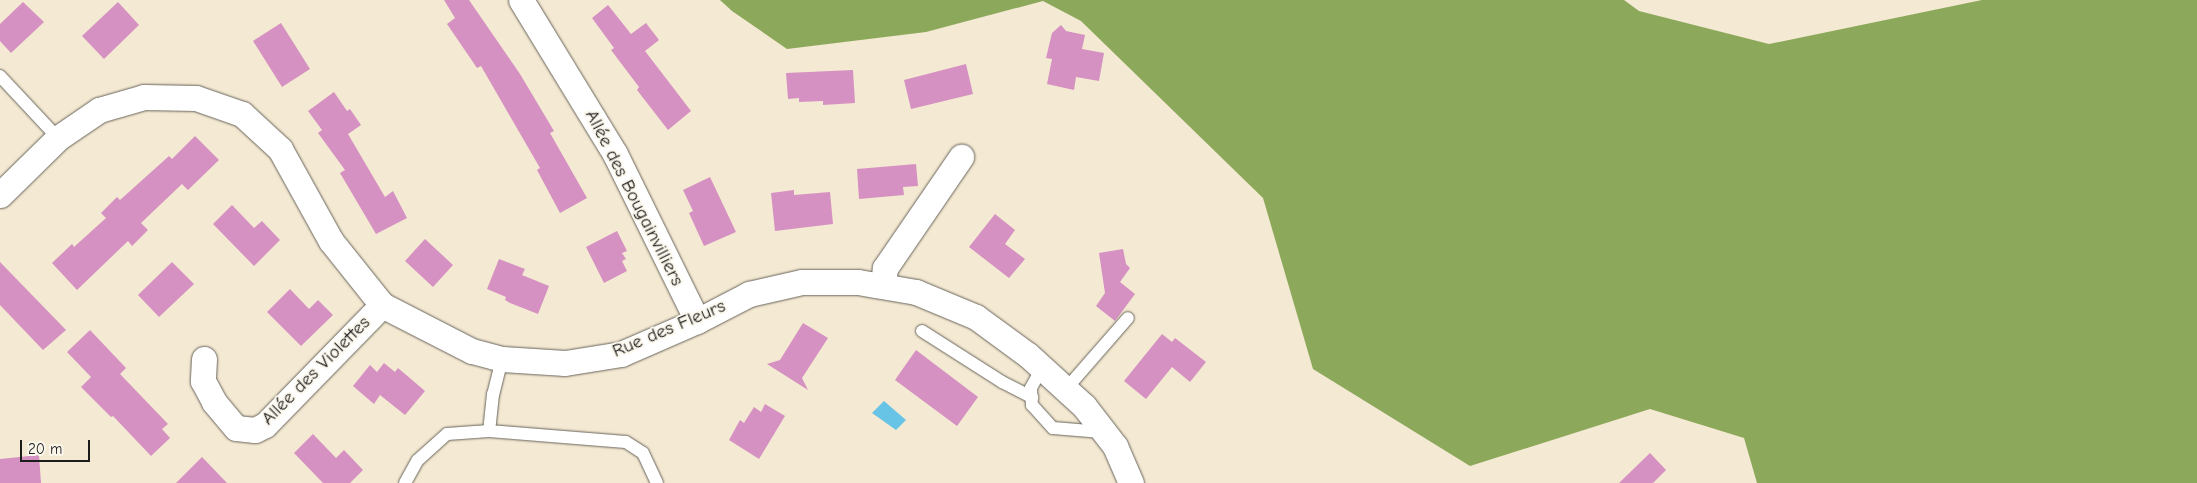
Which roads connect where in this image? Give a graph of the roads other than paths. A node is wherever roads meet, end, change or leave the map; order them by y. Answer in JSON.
{"nodes":[{"id":1,"x":521,"y":0,"type":"edge"},
{"id":2,"x":0,"y":76,"type":"edge"},
{"id":3,"x":58,"y":138,"type":"junction"},
{"id":4,"x":960,"y":157,"type":"dead end"},
{"id":5,"x":0,"y":194,"type":"edge"},
{"id":6,"x":883,"y":286,"type":"junction"},
{"id":7,"x":382,"y":305,"type":"junction"},
{"id":8,"x":1128,"y":318,"type":"dead end"},
{"id":9,"x":697,"y":321,"type":"junction"},
{"id":10,"x":922,"y":331,"type":"dead end"},
{"id":11,"x":204,"y":359,"type":"dead end"},
{"id":12,"x":502,"y":359,"type":"junction"},
{"id":13,"x":1042,"y":368,"type":"junction"},
{"id":14,"x":1066,"y":389,"type":"junction"},
{"id":15,"x":1032,"y":397,"type":"junction"},
{"id":16,"x":489,"y":431,"type":"junction"},
{"id":17,"x":1104,"y":432,"type":"junction"},
{"id":18,"x":405,"y":483,"type":"edge"},
{"id":19,"x":658,"y":483,"type":"edge"},
{"id":20,"x":1131,"y":483,"type":"edge"}],
"edges":[{"from":1,"to":9,"type":"street","name":"Allée des Bougainvilliers"},
{"from":2,"to":3,"type":"lane"},
{"from":3,"to":5,"type":"street","name":"Rue des Fleurs"},
{"from":3,"to":7,"type":"street","name":"Rue des Fleurs"},
{"from":4,"to":6,"type":"street"},
{"from":6,"to":9,"type":"street","name":"Rue des Fleurs"},
{"from":6,"to":13,"type":"street","name":"Rue des Fleurs"},
{"from":7,"to":11,"type":"street","name":"Allée des Violettes"},
{"from":7,"to":12,"type":"street","name":"Rue des Fleurs"},
{"from":8,"to":14,"type":"lane"},
{"from":9,"to":12,"type":"street","name":"Rue des Fleurs"},
{"from":10,"to":15,"type":"lane"},
{"from":12,"to":16,"type":"lane"},
{"from":13,"to":14,"type":"street","name":"Rue des Fleurs"},
{"from":13,"to":15,"type":"lane"},
{"from":14,"to":17,"type":"street","name":"Rue des Fleurs"},
{"from":15,"to":17,"type":"lane"},
{"from":16,"to":18,"type":"lane"},
{"from":16,"to":19,"type":"lane"},
{"from":17,"to":20,"type":"street","name":"Rue des Fleurs"}]}
